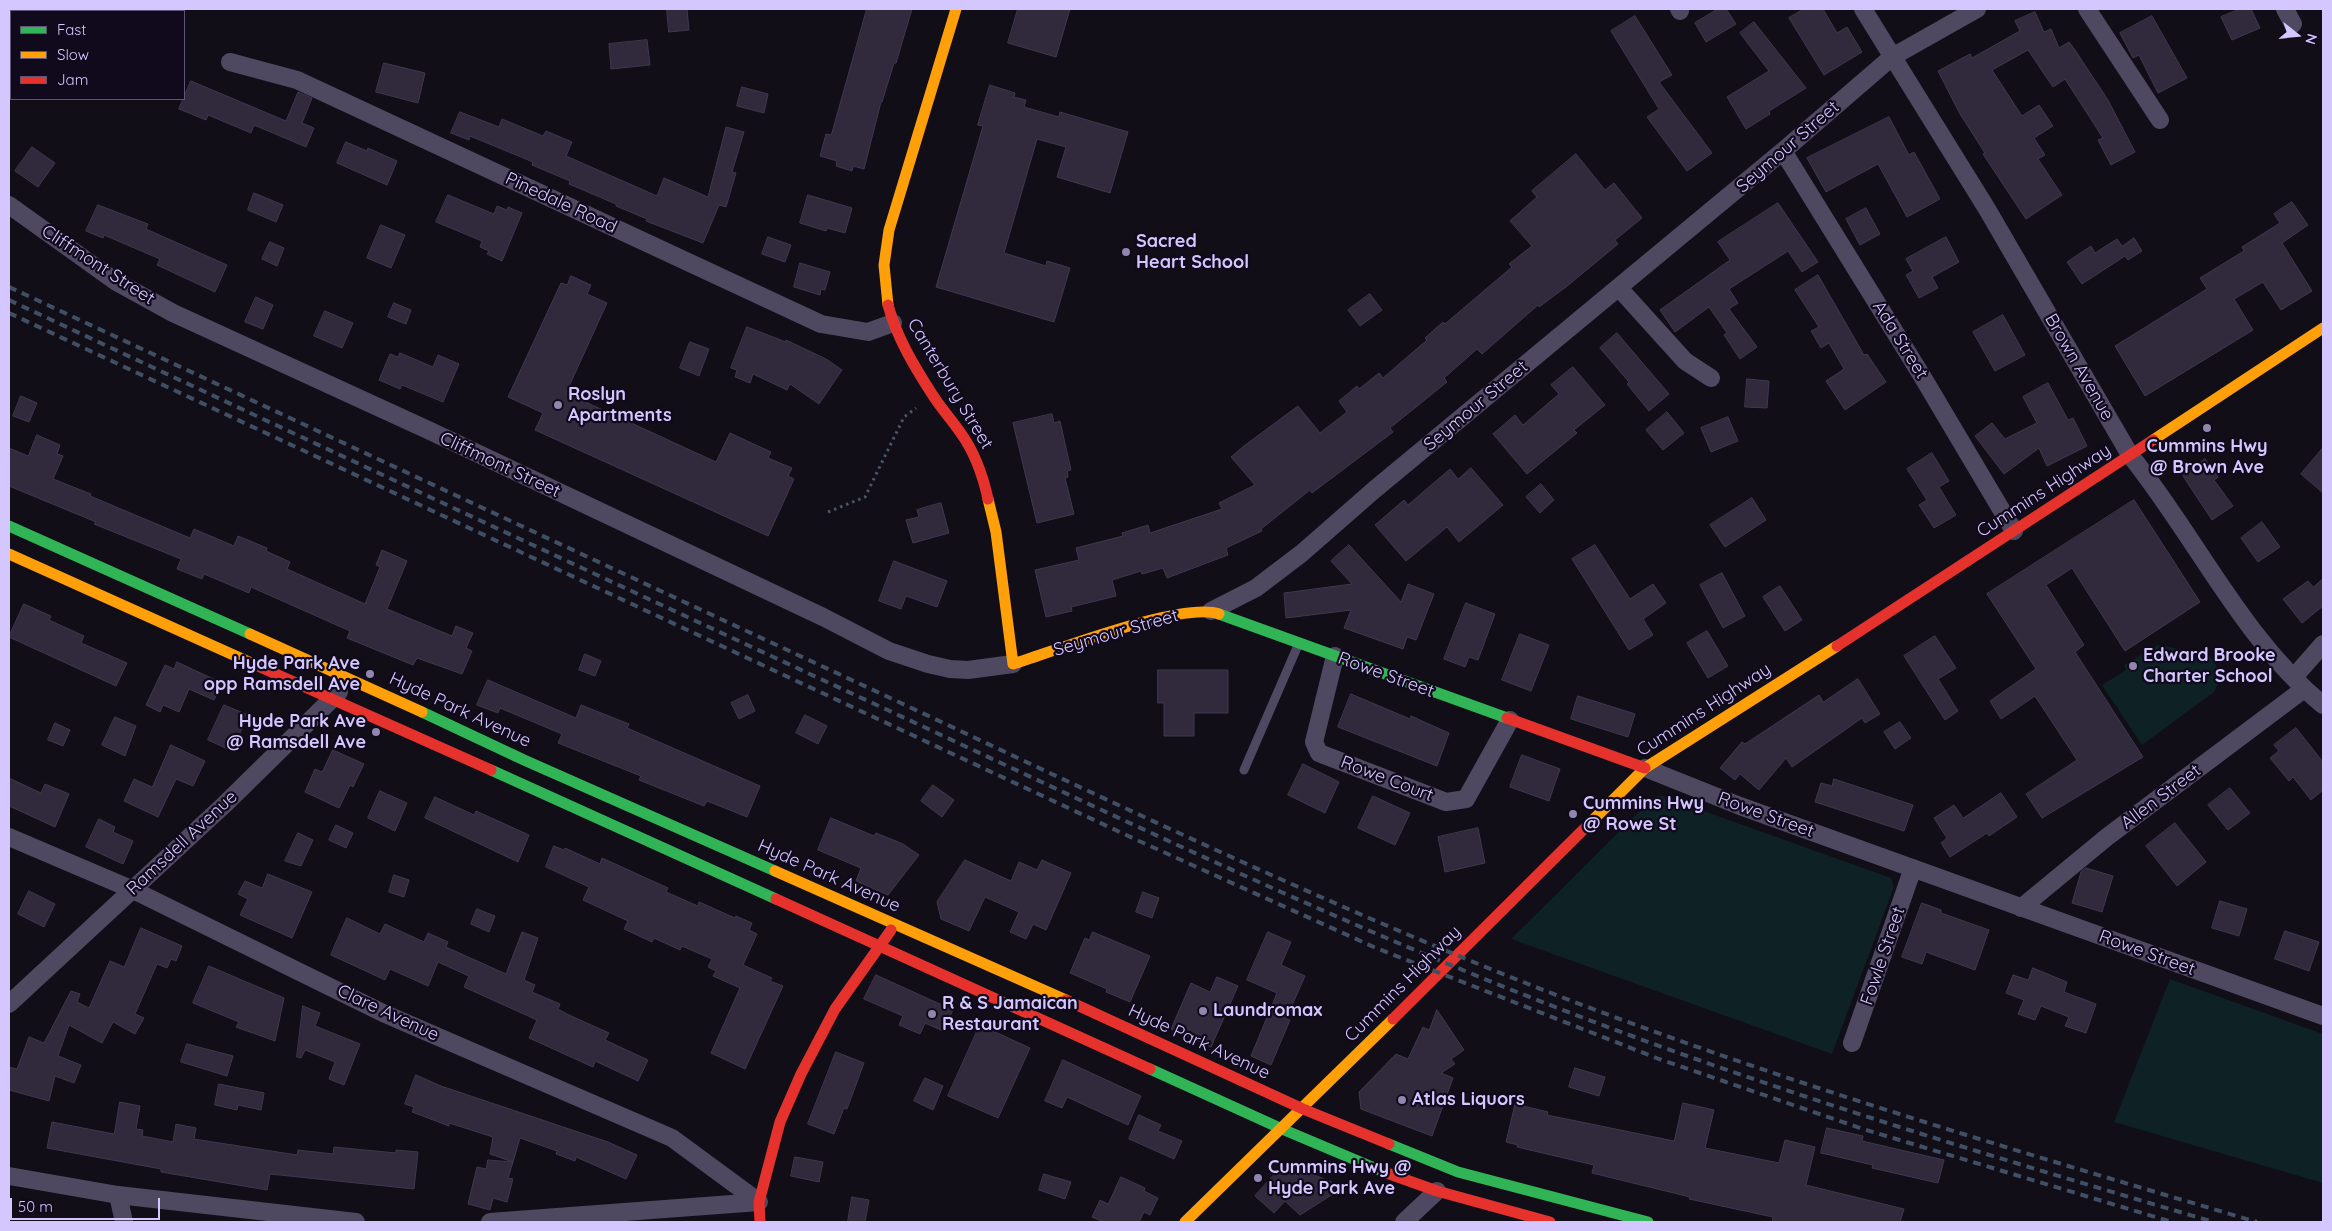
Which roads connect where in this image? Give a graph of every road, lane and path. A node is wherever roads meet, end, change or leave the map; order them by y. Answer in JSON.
{"nodes":[{"id":1,"x":956,"y":9,"type":"edge"},
{"id":2,"x":1863,"y":9,"type":"edge"},
{"id":3,"x":1977,"y":9,"type":"edge"},
{"id":4,"x":2087,"y":9,"type":"edge"},
{"id":5,"x":1892,"y":57,"type":"junction"},
{"id":6,"x":230,"y":62,"type":"dead end"},
{"id":7,"x":2160,"y":120,"type":"dead end"},
{"id":8,"x":1783,"y":151,"type":"junction"},
{"id":9,"x":9,"y":205,"type":"edge"},
{"id":10,"x":1619,"y":288,"type":"junction"},
{"id":11,"x":893,"y":323,"type":"junction"},
{"id":12,"x":2323,"y":328,"type":"edge"},
{"id":13,"x":1711,"y":378,"type":"dead end"},
{"id":14,"x":904,"y":417,"type":"dead end"},
{"id":15,"x":2130,"y":455,"type":"junction"},
{"id":16,"x":828,"y":512,"type":"dead end"},
{"id":17,"x":9,"y":526,"type":"edge"},
{"id":18,"x":2014,"y":531,"type":"junction"},
{"id":19,"x":9,"y":554,"type":"edge"},
{"id":20,"x":1210,"y":611,"type":"junction"},
{"id":21,"x":1299,"y":643,"type":"junction"},
{"id":22,"x":2323,"y":644,"type":"edge"},
{"id":23,"x":1335,"y":656,"type":"junction"},
{"id":24,"x":1013,"y":664,"type":"junction"},
{"id":25,"x":350,"y":678,"type":"junction"},
{"id":26,"x":2299,"y":683,"type":"junction"},
{"id":27,"x":334,"y":698,"type":"junction"},
{"id":28,"x":2323,"y":705,"type":"edge"},
{"id":29,"x":1510,"y":720,"type":"junction"},
{"id":30,"x":1645,"y":768,"type":"junction"},
{"id":31,"x":1244,"y":770,"type":"dead end"},
{"id":32,"x":9,"y":837,"type":"edge"},
{"id":33,"x":1913,"y":868,"type":"junction"},
{"id":34,"x":131,"y":889,"type":"junction"},
{"id":35,"x":2020,"y":908,"type":"junction"},
{"id":36,"x":894,"y":925,"type":"junction"},
{"id":37,"x":879,"y":947,"type":"junction"},
{"id":38,"x":9,"y":1004,"type":"edge"},
{"id":39,"x":2323,"y":1016,"type":"edge"},
{"id":40,"x":1852,"y":1043,"type":"dead end"},
{"id":41,"x":1303,"y":1109,"type":"junction"},
{"id":42,"x":1282,"y":1129,"type":"junction"},
{"id":43,"x":9,"y":1176,"type":"edge"},
{"id":44,"x":1437,"y":1191,"type":"junction"},
{"id":45,"x":118,"y":1195,"type":"junction"},
{"id":46,"x":759,"y":1202,"type":"junction"},
{"id":47,"x":124,"y":1222,"type":"edge"},
{"id":48,"x":356,"y":1222,"type":"edge"},
{"id":49,"x":490,"y":1222,"type":"edge"},
{"id":50,"x":760,"y":1222,"type":"edge"},
{"id":51,"x":1185,"y":1222,"type":"edge"},
{"id":52,"x":1404,"y":1222,"type":"edge"},
{"id":53,"x":1550,"y":1222,"type":"edge"},
{"id":54,"x":1648,"y":1222,"type":"edge"}],
"edges":[{"from":1,"to":11,"type":"main road","name":"Canterbury Street"},
{"from":2,"to":5,"type":"street","name":"Brown Avenue"},
{"from":3,"to":5,"type":"street","name":"Seymour Street"},
{"from":4,"to":7,"type":"street"},
{"from":5,"to":8,"type":"street","name":"Seymour Street"},
{"from":5,"to":15,"type":"street","name":"Brown Avenue"},
{"from":6,"to":11,"type":"street","name":"Pinedale Road"},
{"from":8,"to":10,"type":"street","name":"Seymour Street"},
{"from":8,"to":18,"type":"street","name":"Ada Street"},
{"from":9,"to":24,"type":"street","name":"Cliffmont Street"},
{"from":10,"to":13,"type":"street"},
{"from":10,"to":20,"type":"street","name":"Seymour Street"},
{"from":11,"to":24,"type":"main road","name":"Canterbury Street"},
{"from":12,"to":15,"type":"main road","name":"Cummins Highway"},
{"from":14,"to":16,"type":"path"},
{"from":15,"to":18,"type":"main road","name":"Cummins Highway"},
{"from":15,"to":26,"type":"street","name":"Brown Avenue"},
{"from":17,"to":25,"type":"main road","name":"Hyde Park Avenue"},
{"from":18,"to":30,"type":"main road","name":"Cummins Highway"},
{"from":19,"to":27,"type":"main road"},
{"from":20,"to":21,"type":"main road","name":"Rowe Street"},
{"from":20,"to":24,"type":"main road","name":"Seymour Street"},
{"from":21,"to":23,"type":"main road","name":"Rowe Street"},
{"from":21,"to":31,"type":"lane"},
{"from":22,"to":26,"type":"street","name":"Allen Street"},
{"from":23,"to":29,"type":"main road","name":"Rowe Street"},
{"from":23,"to":29,"type":"street","name":"Rowe Court"},
{"from":25,"to":27,"type":"street","name":"Ramsdell Avenue"},
{"from":25,"to":36,"type":"main road","name":"Hyde Park Avenue"},
{"from":26,"to":28,"type":"street","name":"Brown Avenue"},
{"from":26,"to":35,"type":"street","name":"Allen Street"},
{"from":27,"to":34,"type":"street","name":"Ramsdell Avenue"},
{"from":27,"to":37,"type":"main road"},
{"from":29,"to":30,"type":"main road","name":"Rowe Street"},
{"from":30,"to":33,"type":"street","name":"Rowe Street"},
{"from":30,"to":41,"type":"main road","name":"Cummins Highway"},
{"from":32,"to":34,"type":"street","name":"Clare Avenue"},
{"from":33,"to":35,"type":"street","name":"Rowe Street"},
{"from":33,"to":40,"type":"street","name":"Fowle Street"},
{"from":34,"to":38,"type":"street","name":"Ramsdell Avenue"},
{"from":34,"to":46,"type":"street","name":"Clare Avenue"},
{"from":35,"to":39,"type":"street","name":"Rowe Street"},
{"from":36,"to":37,"type":"main road"},
{"from":36,"to":41,"type":"main road","name":"Hyde Park Avenue"},
{"from":37,"to":42,"type":"main road"},
{"from":37,"to":46,"type":"main road"},
{"from":41,"to":42,"type":"main road","name":"Cummins Highway"},
{"from":41,"to":54,"type":"main road","name":"Hyde Park Avenue"},
{"from":42,"to":44,"type":"main road"},
{"from":42,"to":51,"type":"main road","name":"Cummins Highway"},
{"from":43,"to":45,"type":"street"},
{"from":44,"to":52,"type":"street"},
{"from":44,"to":53,"type":"main road"},
{"from":45,"to":47,"type":"street"},
{"from":45,"to":48,"type":"street"},
{"from":46,"to":49,"type":"street"},
{"from":46,"to":50,"type":"main road"}]}
